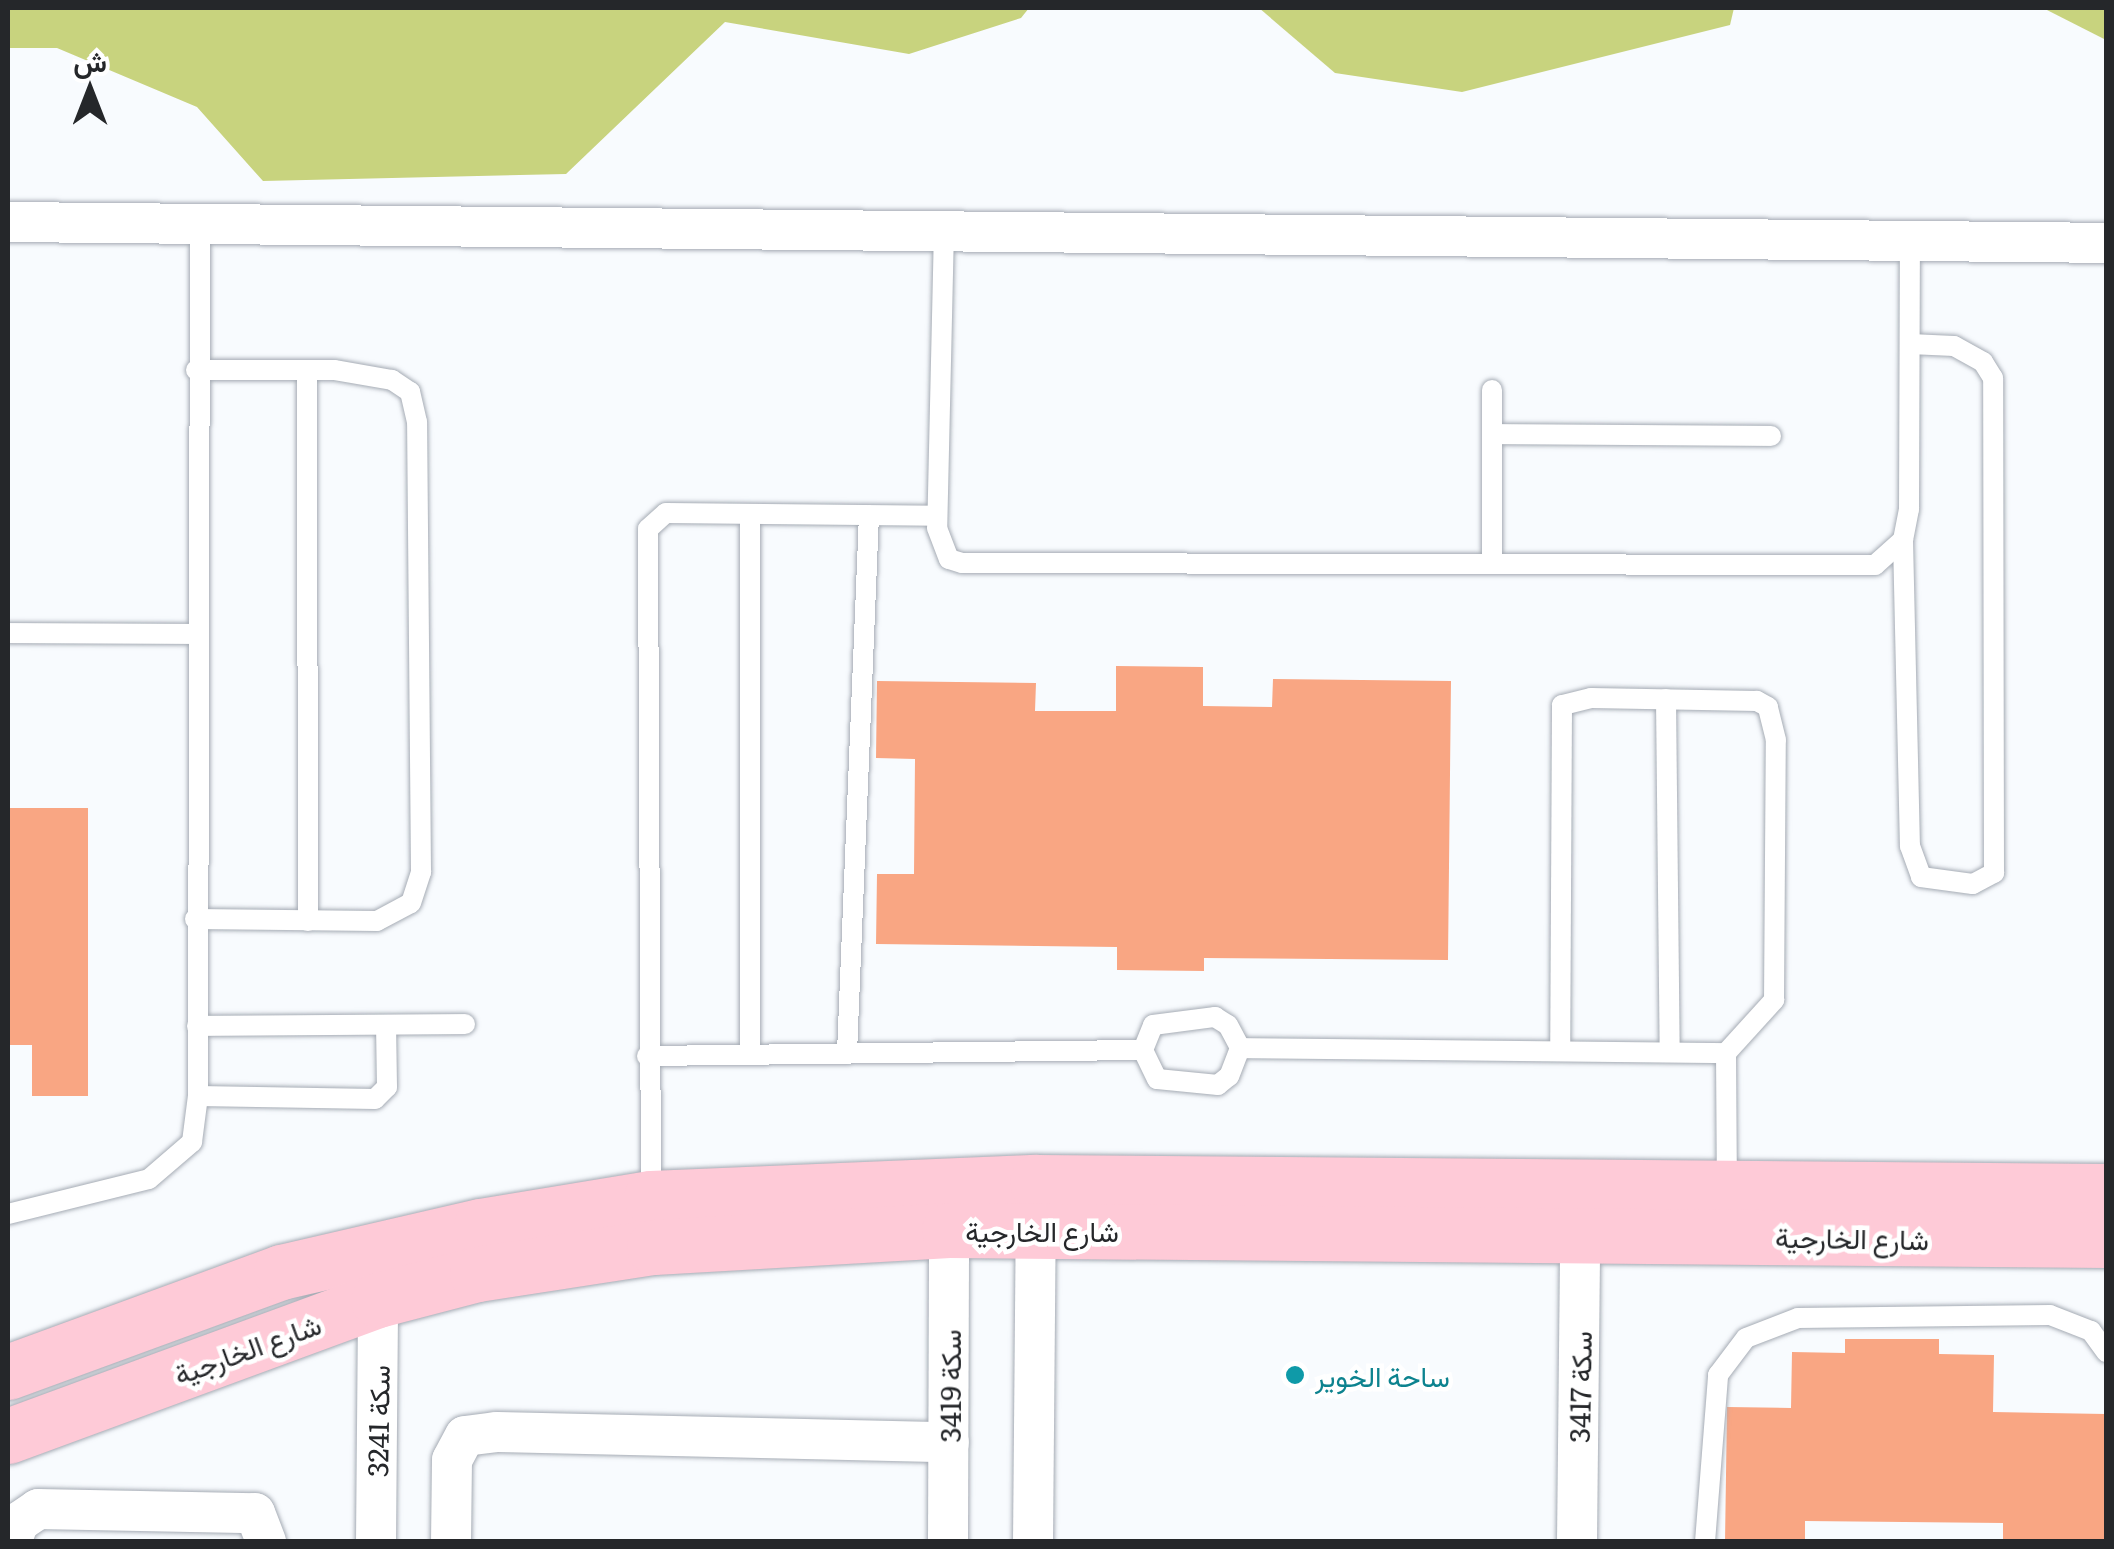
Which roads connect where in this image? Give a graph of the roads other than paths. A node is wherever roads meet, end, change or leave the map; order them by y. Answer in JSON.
{"nodes":[{"id":1,"x":8,"y":222,"type":"edge"},
{"id":2,"x":200,"y":224,"type":"junction"},
{"id":3,"x":944,"y":229,"type":"junction"},
{"id":4,"x":1910,"y":241,"type":"junction"},
{"id":5,"x":2106,"y":244,"type":"edge"},
{"id":6,"x":1910,"y":344,"type":"junction"},
{"id":7,"x":196,"y":370,"type":"junction"},
{"id":8,"x":307,"y":370,"type":"junction"},
{"id":9,"x":1492,"y":390,"type":"dead end"},
{"id":10,"x":1492,"y":434,"type":"junction"},
{"id":11,"x":1771,"y":436,"type":"dead end"},
{"id":12,"x":750,"y":514,"type":"junction"},
{"id":13,"x":869,"y":515,"type":"junction"},
{"id":14,"x":938,"y":516,"type":"junction"},
{"id":15,"x":1903,"y":540,"type":"junction"},
{"id":16,"x":1492,"y":564,"type":"junction"},
{"id":17,"x":8,"y":633,"type":"edge"},
{"id":18,"x":194,"y":634,"type":"junction"},
{"id":19,"x":1666,"y":700,"type":"junction"},
{"id":20,"x":195,"y":919,"type":"junction"},
{"id":21,"x":308,"y":921,"type":"junction"},
{"id":22,"x":465,"y":1024,"type":"dead end"},
{"id":23,"x":386,"y":1025,"type":"junction"},
{"id":24,"x":197,"y":1026,"type":"junction"},
{"id":25,"x":1240,"y":1048,"type":"junction"},
{"id":26,"x":1143,"y":1050,"type":"junction"},
{"id":27,"x":1560,"y":1051,"type":"junction"},
{"id":28,"x":1670,"y":1052,"type":"junction"},
{"id":29,"x":847,"y":1053,"type":"junction"},
{"id":30,"x":1726,"y":1053,"type":"junction"},
{"id":31,"x":750,"y":1054,"type":"junction"},
{"id":32,"x":647,"y":1056,"type":"junction"},
{"id":33,"x":198,"y":1096,"type":"junction"},
{"id":34,"x":1311,"y":1182,"type":"junction"},
{"id":35,"x":1727,"y":1186,"type":"junction"},
{"id":36,"x":1938,"y":1189,"type":"junction"},
{"id":37,"x":2009,"y":1190,"type":"junction"},
{"id":38,"x":2106,"y":1191,"type":"edge"},
{"id":39,"x":652,"y":1198,"type":"junction"},
{"id":40,"x":1036,"y":1206,"type":"junction"},
{"id":41,"x":8,"y":1214,"type":"edge"},
{"id":42,"x":2106,"y":1222,"type":"edge"},
{"id":43,"x":481,"y":1226,"type":"junction"},
{"id":44,"x":949,"y":1230,"type":"junction"},
{"id":45,"x":1580,"y":1233,"type":"junction"},
{"id":46,"x":2106,"y":1240,"type":"edge"},
{"id":47,"x":281,"y":1272,"type":"junction"},
{"id":48,"x":378,"y":1300,"type":"junction"},
{"id":49,"x":2106,"y":1352,"type":"edge"},
{"id":50,"x":8,"y":1372,"type":"edge"},
{"id":51,"x":8,"y":1436,"type":"edge"},
{"id":52,"x":949,"y":1442,"type":"junction"},
{"id":53,"x":12,"y":1542,"type":"edge"},
{"id":54,"x":266,"y":1542,"type":"edge"},
{"id":55,"x":376,"y":1542,"type":"edge"},
{"id":56,"x":451,"y":1542,"type":"edge"},
{"id":57,"x":948,"y":1542,"type":"edge"},
{"id":58,"x":1033,"y":1542,"type":"edge"},
{"id":59,"x":1577,"y":1542,"type":"edge"},
{"id":60,"x":1705,"y":1542,"type":"edge"}],
"edges":[{"from":1,"to":2,"type":"street"},
{"from":2,"to":3,"type":"street"},
{"from":2,"to":7,"type":"lane"},
{"from":3,"to":4,"type":"street"},
{"from":3,"to":14,"type":"lane"},
{"from":4,"to":5,"type":"street"},
{"from":4,"to":6,"type":"lane"},
{"from":6,"to":15,"type":"lane"},
{"from":6,"to":15,"type":"lane"},
{"from":7,"to":8,"type":"lane"},
{"from":7,"to":18,"type":"lane"},
{"from":8,"to":21,"type":"lane"},
{"from":8,"to":21,"type":"lane"},
{"from":9,"to":10,"type":"lane"},
{"from":10,"to":11,"type":"lane"},
{"from":10,"to":16,"type":"lane"},
{"from":12,"to":13,"type":"lane"},
{"from":12,"to":31,"type":"lane"},
{"from":12,"to":32,"type":"lane"},
{"from":13,"to":14,"type":"lane"},
{"from":13,"to":29,"type":"lane"},
{"from":14,"to":16,"type":"lane"},
{"from":15,"to":16,"type":"lane"},
{"from":17,"to":18,"type":"lane"},
{"from":18,"to":20,"type":"lane"},
{"from":19,"to":27,"type":"lane"},
{"from":19,"to":28,"type":"lane"},
{"from":19,"to":30,"type":"lane"},
{"from":20,"to":21,"type":"lane"},
{"from":20,"to":24,"type":"lane"},
{"from":22,"to":23,"type":"lane"},
{"from":23,"to":24,"type":"lane"},
{"from":23,"to":33,"type":"lane"},
{"from":24,"to":33,"type":"lane"},
{"from":25,"to":26,"type":"lane"},
{"from":25,"to":26,"type":"lane"},
{"from":25,"to":27,"type":"lane"},
{"from":26,"to":29,"type":"lane"},
{"from":27,"to":28,"type":"lane"},
{"from":28,"to":30,"type":"lane"},
{"from":29,"to":31,"type":"lane"},
{"from":30,"to":35,"type":"lane"},
{"from":31,"to":32,"type":"lane"},
{"from":32,"to":39,"type":"lane"},
{"from":33,"to":41,"type":"lane"},
{"from":34,"to":35,"type":"main road","name":"شارع الخارجية"},
{"from":34,"to":40,"type":"main road","name":"شارع الخارجية"},
{"from":34,"to":45,"type":"main road"},
{"from":35,"to":36,"type":"main road","name":"شارع الخارجية"},
{"from":36,"to":37,"type":"main road","name":"شارع الخارجية"},
{"from":36,"to":45,"type":"main road"},
{"from":37,"to":38,"type":"main road","name":"شارع الخارجية"},
{"from":37,"to":42,"type":"main road"},
{"from":39,"to":40,"type":"main road","name":"شارع الخارجية"},
{"from":39,"to":43,"type":"main road","name":"شارع الخارجية"},
{"from":40,"to":44,"type":"main road","name":"شارع الخارجية"},
{"from":40,"to":45,"type":"main road","name":"شارع الخارجية"},
{"from":40,"to":58,"type":"street"},
{"from":43,"to":47,"type":"main road","name":"شارع الخارجية"},
{"from":43,"to":48,"type":"main road"},
{"from":44,"to":48,"type":"main road","name":"شارع الخارجية"},
{"from":44,"to":52,"type":"street","name":"سكة 3419"},
{"from":45,"to":46,"type":"main road","name":"شارع الخارجية"},
{"from":45,"to":59,"type":"street","name":"سكة 3417"},
{"from":47,"to":48,"type":"main road"},
{"from":47,"to":50,"type":"main road","name":"شارع الخارجية"},
{"from":48,"to":51,"type":"main road","name":"شارع الخارجية"},
{"from":48,"to":55,"type":"street","name":"سكة 3241"},
{"from":49,"to":60,"type":"lane"},
{"from":52,"to":56,"type":"street"},
{"from":52,"to":57,"type":"street","name":"سكة 3419"},
{"from":53,"to":54,"type":"street"}]}
